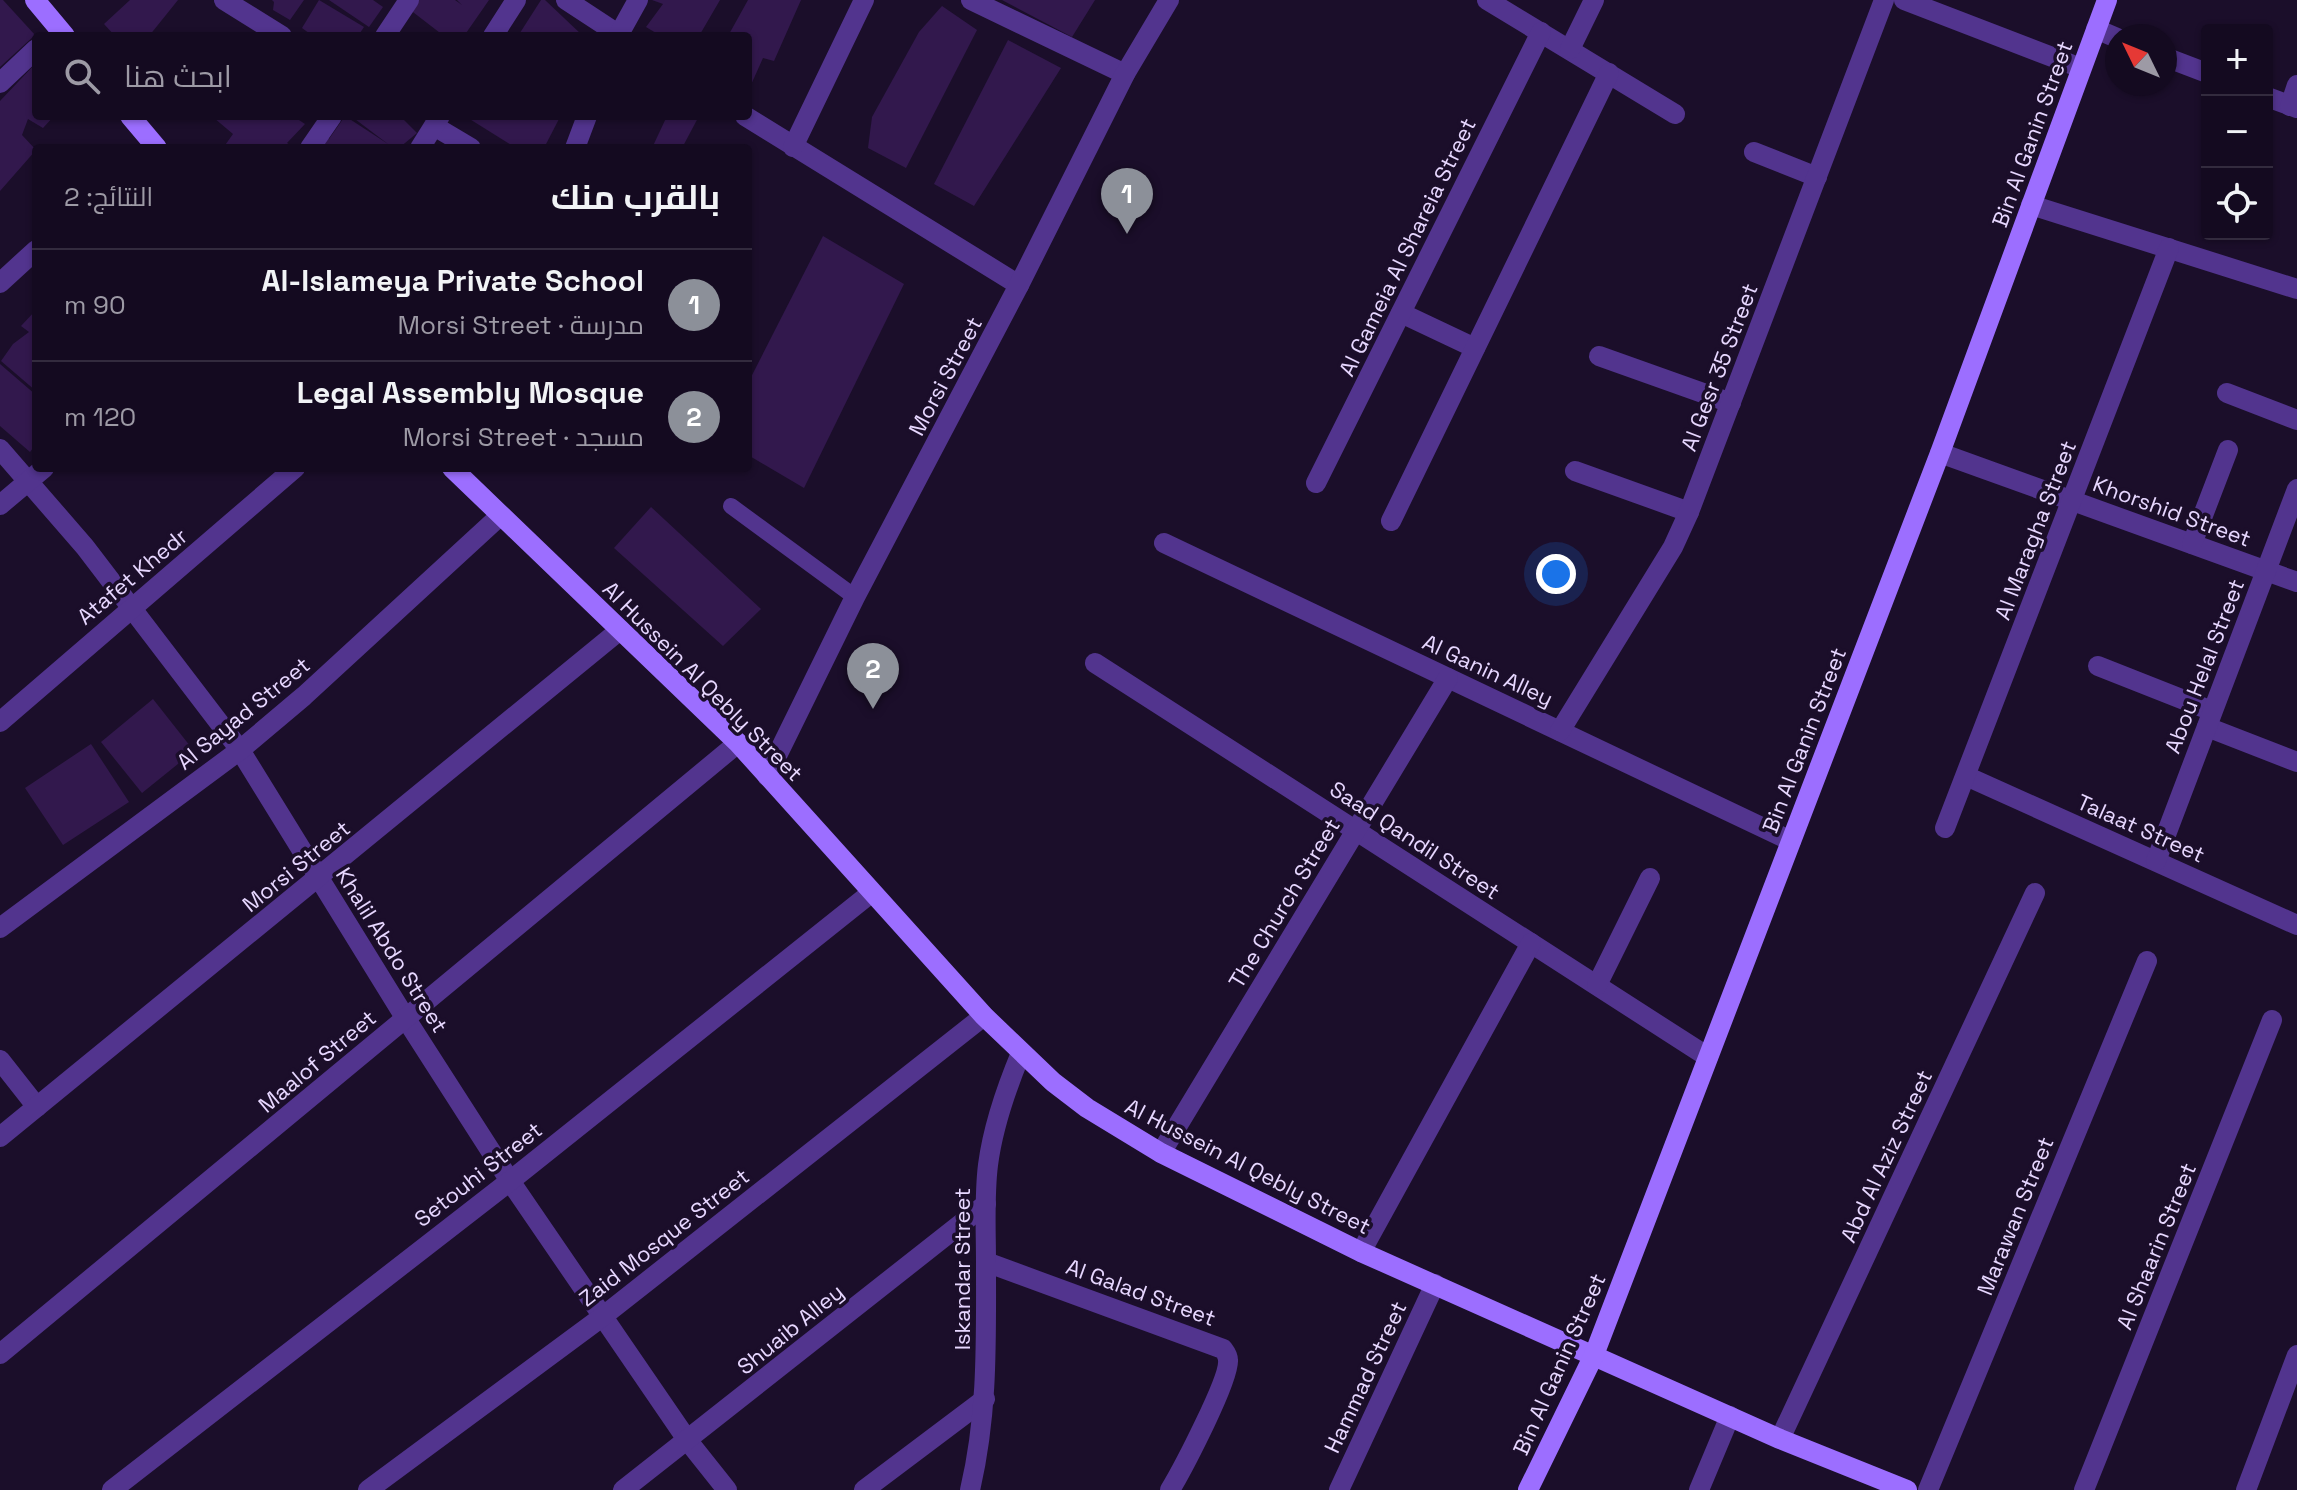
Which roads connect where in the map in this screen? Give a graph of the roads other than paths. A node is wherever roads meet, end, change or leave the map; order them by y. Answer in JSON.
{"nodes":[{"id":1,"x":37,"y":0,"type":"edge"},
{"id":2,"x":224,"y":0,"type":"edge"},
{"id":3,"x":409,"y":0,"type":"edge"},
{"id":4,"x":516,"y":0,"type":"edge"},
{"id":5,"x":566,"y":0,"type":"edge"},
{"id":6,"x":638,"y":0,"type":"edge"},
{"id":7,"x":864,"y":0,"type":"edge"},
{"id":8,"x":971,"y":0,"type":"edge"},
{"id":9,"x":1487,"y":0,"type":"edge"},
{"id":10,"x":1594,"y":0,"type":"edge"},
{"id":11,"x":1884,"y":0,"type":"edge"},
{"id":12,"x":1904,"y":0,"type":"edge"},
{"id":13,"x":2107,"y":0,"type":"edge"},
{"id":14,"x":1166,"y":1,"type":"edge"},
{"id":15,"x":2096,"y":29,"type":"junction"},
{"id":16,"x":57,"y":32,"type":"edge"},
{"id":17,"x":276,"y":32,"type":"edge"},
{"id":18,"x":388,"y":32,"type":"edge"},
{"id":19,"x":496,"y":32,"type":"edge"},
{"id":20,"x":614,"y":32,"type":"edge"},
{"id":21,"x":622,"y":32,"type":"edge"},
{"id":22,"x":1541,"y":32,"type":"junction"},
{"id":23,"x":2105,"y":33,"type":"edge"},
{"id":24,"x":1570,"y":49,"type":"junction"},
{"id":25,"x":32,"y":53,"type":"edge"},
{"id":26,"x":2177,"y":62,"type":"edge"},
{"id":27,"x":2081,"y":68,"type":"junction"},
{"id":28,"x":2201,"y":71,"type":"edge"},
{"id":29,"x":1609,"y":73,"type":"junction"},
{"id":30,"x":1125,"y":74,"type":"junction"},
{"id":31,"x":0,"y":83,"type":"edge"},
{"id":32,"x":2297,"y":85,"type":"edge"},
{"id":33,"x":2273,"y":99,"type":"edge"},
{"id":34,"x":2293,"y":107,"type":"edge"},
{"id":35,"x":1675,"y":114,"type":"dead end"},
{"id":36,"x":133,"y":120,"type":"edge"},
{"id":37,"x":329,"y":120,"type":"edge"},
{"id":38,"x":586,"y":120,"type":"edge"},
{"id":39,"x":751,"y":120,"type":"edge"},
{"id":40,"x":437,"y":121,"type":"edge"},
{"id":41,"x":154,"y":144,"type":"edge"},
{"id":42,"x":313,"y":144,"type":"edge"},
{"id":43,"x":423,"y":144,"type":"edge"},
{"id":44,"x":466,"y":144,"type":"edge"},
{"id":45,"x":576,"y":144,"type":"edge"},
{"id":46,"x":793,"y":147,"type":"junction"},
{"id":47,"x":1754,"y":152,"type":"dead end"},
{"id":48,"x":1817,"y":177,"type":"junction"},
{"id":49,"x":2031,"y":205,"type":"junction"},
{"id":50,"x":2169,"y":248,"type":"junction"},
{"id":51,"x":32,"y":254,"type":"edge"},
{"id":52,"x":0,"y":283,"type":"edge"},
{"id":53,"x":1019,"y":285,"type":"junction"},
{"id":54,"x":2297,"y":289,"type":"edge"},
{"id":55,"x":1401,"y":313,"type":"junction"},
{"id":56,"x":1475,"y":348,"type":"junction"},
{"id":57,"x":1599,"y":356,"type":"dead end"},
{"id":58,"x":2227,"y":393,"type":"dead end"},
{"id":59,"x":1731,"y":403,"type":"junction"},
{"id":60,"x":2297,"y":420,"type":"edge"},
{"id":61,"x":0,"y":449,"type":"edge"},
{"id":62,"x":2228,"y":450,"type":"dead end"},
{"id":63,"x":1940,"y":453,"type":"junction"},
{"id":64,"x":32,"y":471,"type":"edge"},
{"id":65,"x":1575,"y":471,"type":"dead end"},
{"id":66,"x":290,"y":472,"type":"edge"},
{"id":67,"x":456,"y":472,"type":"edge"},
{"id":68,"x":36,"y":474,"type":"edge"},
{"id":69,"x":1316,"y":483,"type":"dead end"},
{"id":70,"x":2297,"y":489,"type":"edge"},
{"id":71,"x":2072,"y":501,"type":"junction"},
{"id":72,"x":0,"y":505,"type":"edge"},
{"id":73,"x":731,"y":506,"type":"dead end"},
{"id":74,"x":1689,"y":512,"type":"junction"},
{"id":75,"x":501,"y":515,"type":"junction"},
{"id":76,"x":1391,"y":521,"type":"dead end"},
{"id":77,"x":1164,"y":543,"type":"dead end"},
{"id":78,"x":2192,"y":544,"type":"junction"},
{"id":79,"x":2266,"y":571,"type":"junction"},
{"id":80,"x":2297,"y":582,"type":"edge"},
{"id":81,"x":855,"y":597,"type":"junction"},
{"id":82,"x":132,"y":608,"type":"junction"},
{"id":83,"x":620,"y":630,"type":"junction"},
{"id":84,"x":1095,"y":663,"type":"dead end"},
{"id":85,"x":2098,"y":666,"type":"dead end"},
{"id":86,"x":1448,"y":678,"type":"junction"},
{"id":87,"x":2210,"y":719,"type":"junction"},
{"id":88,"x":0,"y":722,"type":"edge"},
{"id":89,"x":1560,"y":731,"type":"junction"},
{"id":90,"x":738,"y":743,"type":"junction"},
{"id":91,"x":240,"y":750,"type":"junction"},
{"id":92,"x":2297,"y":762,"type":"edge"},
{"id":93,"x":767,"y":776,"type":"junction"},
{"id":94,"x":1966,"y":776,"type":"junction"},
{"id":95,"x":1945,"y":828,"type":"dead end"},
{"id":96,"x":1356,"y":831,"type":"junction"},
{"id":97,"x":1791,"y":841,"type":"junction"},
{"id":98,"x":2156,"y":861,"type":"junction"},
{"id":99,"x":1650,"y":878,"type":"dead end"},
{"id":100,"x":319,"y":879,"type":"junction"},
{"id":101,"x":871,"y":893,"type":"junction"},
{"id":102,"x":2035,"y":893,"type":"dead end"},
{"id":103,"x":2297,"y":925,"type":"edge"},
{"id":104,"x":0,"y":928,"type":"edge"},
{"id":105,"x":1531,"y":943,"type":"junction"},
{"id":106,"x":2147,"y":961,"type":"dead end"},
{"id":107,"x":1597,"y":985,"type":"junction"},
{"id":108,"x":984,"y":1016,"type":"junction"},
{"id":109,"x":406,"y":1019,"type":"junction"},
{"id":110,"x":2272,"y":1020,"type":"dead end"},
{"id":111,"x":1021,"y":1053,"type":"junction"},
{"id":112,"x":1708,"y":1057,"type":"junction"},
{"id":113,"x":0,"y":1060,"type":"edge"},
{"id":114,"x":37,"y":1107,"type":"junction"},
{"id":115,"x":0,"y":1137,"type":"edge"},
{"id":116,"x":1161,"y":1153,"type":"junction"},
{"id":117,"x":510,"y":1181,"type":"junction"},
{"id":118,"x":986,"y":1204,"type":"junction"},
{"id":119,"x":1361,"y":1252,"type":"junction"},
{"id":120,"x":986,"y":1262,"type":"junction"},
{"id":121,"x":1435,"y":1284,"type":"junction"},
{"id":122,"x":602,"y":1317,"type":"junction"},
{"id":123,"x":0,"y":1354,"type":"edge"},
{"id":124,"x":1594,"y":1355,"type":"junction"},
{"id":125,"x":2297,"y":1355,"type":"edge"},
{"id":126,"x":985,"y":1399,"type":"junction"},
{"id":127,"x":1730,"y":1416,"type":"junction"},
{"id":128,"x":1780,"y":1439,"type":"junction"},
{"id":129,"x":688,"y":1441,"type":"junction"},
{"id":130,"x":1879,"y":1485,"type":"edge"},
{"id":131,"x":112,"y":1490,"type":"edge"},
{"id":132,"x":368,"y":1490,"type":"edge"},
{"id":133,"x":623,"y":1490,"type":"edge"},
{"id":134,"x":727,"y":1490,"type":"edge"},
{"id":135,"x":864,"y":1490,"type":"edge"},
{"id":136,"x":970,"y":1490,"type":"edge"},
{"id":137,"x":1170,"y":1490,"type":"edge"},
{"id":138,"x":1339,"y":1490,"type":"edge"},
{"id":139,"x":1528,"y":1490,"type":"edge"},
{"id":140,"x":1699,"y":1490,"type":"edge"},
{"id":141,"x":1907,"y":1490,"type":"edge"},
{"id":142,"x":1928,"y":1490,"type":"edge"},
{"id":143,"x":2084,"y":1490,"type":"edge"},
{"id":144,"x":2246,"y":1490,"type":"edge"}],
"edges":[{"from":1,"to":16,"type":"main road"},
{"from":2,"to":17,"type":"street"},
{"from":3,"to":18,"type":"street"},
{"from":4,"to":19,"type":"street"},
{"from":5,"to":20,"type":"street"},
{"from":6,"to":21,"type":"street"},
{"from":7,"to":46,"type":"street"},
{"from":8,"to":30,"type":"street"},
{"from":9,"to":22,"type":"street"},
{"from":10,"to":24,"type":"street"},
{"from":11,"to":48,"type":"street","name":"Al Gesr 35 Street"},
{"from":12,"to":27,"type":"street"},
{"from":13,"to":15,"type":"main road","name":"Bin Al Ganin Street"},
{"from":14,"to":30,"type":"street","name":"Morsi Street"},
{"from":15,"to":23,"type":"street"},
{"from":15,"to":27,"type":"main road","name":"Bin Al Ganin Street"},
{"from":22,"to":24,"type":"street"},
{"from":22,"to":55,"type":"street","name":"Al Gameia Al Shareia Street"},
{"from":24,"to":29,"type":"street"},
{"from":25,"to":31,"type":"street"},
{"from":26,"to":28,"type":"street"},
{"from":27,"to":49,"type":"main road","name":"Bin Al Ganin Street"},
{"from":29,"to":35,"type":"street"},
{"from":29,"to":56,"type":"street"},
{"from":30,"to":53,"type":"street","name":"Morsi Street"},
{"from":32,"to":34,"type":"street"},
{"from":33,"to":34,"type":"street"},
{"from":36,"to":41,"type":"main road"},
{"from":37,"to":42,"type":"street"},
{"from":38,"to":45,"type":"street"},
{"from":39,"to":46,"type":"street"},
{"from":40,"to":43,"type":"street"},
{"from":40,"to":44,"type":"street"},
{"from":46,"to":53,"type":"street"},
{"from":47,"to":48,"type":"street"},
{"from":48,"to":59,"type":"street","name":"Al Gesr 35 Street"},
{"from":49,"to":50,"type":"street"},
{"from":49,"to":63,"type":"main road","name":"Bin Al Ganin Street"},
{"from":50,"to":54,"type":"street"},
{"from":50,"to":71,"type":"street","name":"Al Maragha Street"},
{"from":51,"to":52,"type":"street"},
{"from":53,"to":81,"type":"street","name":"Morsi Street"},
{"from":55,"to":56,"type":"street"},
{"from":55,"to":69,"type":"street","name":"Al Gameia Al Shareia Street"},
{"from":56,"to":76,"type":"street"},
{"from":57,"to":59,"type":"street"},
{"from":58,"to":60,"type":"street"},
{"from":59,"to":74,"type":"street","name":"Al Gesr 35 Street"},
{"from":61,"to":64,"type":"street","name":"Khalil Abdo Street"},
{"from":62,"to":78,"type":"street"},
{"from":63,"to":71,"type":"street","name":"Khorshid Street"},
{"from":63,"to":97,"type":"main road","name":"Bin Al Ganin Street"},
{"from":65,"to":74,"type":"street"},
{"from":66,"to":82,"type":"street","name":"Atafet Khedr"},
{"from":67,"to":75,"type":"main road","name":"Al Hussein Al Qebly Street"},
{"from":68,"to":72,"type":"street"},
{"from":68,"to":82,"type":"street","name":"Khalil Abdo Street"},
{"from":70,"to":79,"type":"street","name":"Abou Helal Street"},
{"from":71,"to":78,"type":"street","name":"Khorshid Street"},
{"from":71,"to":94,"type":"street","name":"Al Maragha Street"},
{"from":73,"to":81,"type":"lane"},
{"from":74,"to":89,"type":"street","name":"Al Gesr 35 Street"},
{"from":75,"to":83,"type":"main road","name":"Al Hussein Al Qebly Street"},
{"from":75,"to":91,"type":"street","name":"Al Sayad Street"},
{"from":77,"to":86,"type":"street","name":"Al Ganin Alley"},
{"from":78,"to":79,"type":"street","name":"Khorshid Street"},
{"from":79,"to":80,"type":"street","name":"Khorshid Street"},
{"from":79,"to":87,"type":"street","name":"Abou Helal Street"},
{"from":81,"to":93,"type":"street","name":"Morsi Street"},
{"from":82,"to":88,"type":"street","name":"Atafet Khedr"},
{"from":82,"to":91,"type":"street","name":"Khalil Abdo Street"},
{"from":83,"to":90,"type":"main road","name":"Al Hussein Al Qebly Street"},
{"from":83,"to":100,"type":"street","name":"Morsi Street"},
{"from":84,"to":96,"type":"street","name":"Saad Qandil Street"},
{"from":85,"to":87,"type":"street"},
{"from":86,"to":89,"type":"street","name":"Al Ganin Alley"},
{"from":86,"to":96,"type":"street","name":"The Church Street"},
{"from":87,"to":92,"type":"street"},
{"from":87,"to":98,"type":"street","name":"Abou Helal Street"},
{"from":89,"to":97,"type":"street","name":"Al Ganin Alley"},
{"from":90,"to":93,"type":"main road","name":"Al Hussein Al Qebly Street"},
{"from":90,"to":109,"type":"street","name":"Maalof Street"},
{"from":91,"to":100,"type":"street","name":"Khalil Abdo Street"},
{"from":91,"to":104,"type":"street","name":"Al Sayad Street"},
{"from":93,"to":101,"type":"main road","name":"Al Hussein Al Qebly Street"},
{"from":94,"to":95,"type":"street","name":"Al Maragha Street"},
{"from":94,"to":98,"type":"street","name":"Talaat Street"},
{"from":96,"to":105,"type":"street","name":"Saad Qandil Street"},
{"from":96,"to":116,"type":"street","name":"The Church Street"},
{"from":97,"to":112,"type":"main road","name":"Bin Al Ganin Street"},
{"from":98,"to":103,"type":"street","name":"Talaat Street"},
{"from":99,"to":107,"type":"street"},
{"from":100,"to":109,"type":"street","name":"Khalil Abdo Street"},
{"from":100,"to":114,"type":"street","name":"Morsi Street"},
{"from":101,"to":108,"type":"main road","name":"Al Hussein Al Qebly Street"},
{"from":101,"to":117,"type":"street","name":"Setouhi Street"},
{"from":102,"to":128,"type":"street","name":"Abd Al Aziz Street"},
{"from":105,"to":107,"type":"street","name":"Saad Qandil Street"},
{"from":105,"to":119,"type":"street"},
{"from":106,"to":142,"type":"street","name":"Marawan Street"},
{"from":107,"to":112,"type":"street","name":"Saad Qandil Street"},
{"from":108,"to":111,"type":"main road","name":"Al Hussein Al Qebly Street"},
{"from":108,"to":122,"type":"street","name":"Zaid Mosque Street"},
{"from":109,"to":117,"type":"street","name":"Khalil Abdo Street"},
{"from":109,"to":123,"type":"street","name":"Maalof Street"},
{"from":110,"to":143,"type":"street","name":"Al Shaarin Street"},
{"from":111,"to":116,"type":"main road","name":"Al Hussein Al Qebly Street"},
{"from":111,"to":118,"type":"street","name":"Iskandar Street"},
{"from":112,"to":124,"type":"main road","name":"Bin Al Ganin Street"},
{"from":113,"to":114,"type":"street"},
{"from":114,"to":115,"type":"street","name":"Morsi Street"},
{"from":116,"to":119,"type":"main road","name":"Al Hussein Al Qebly Street"},
{"from":117,"to":122,"type":"street","name":"Khalil Abdo Street"},
{"from":117,"to":131,"type":"street","name":"Setouhi Street"},
{"from":118,"to":120,"type":"street","name":"Iskandar Street"},
{"from":118,"to":129,"type":"street","name":"Shuaib Alley"},
{"from":119,"to":121,"type":"main road","name":"Al Hussein Al Qebly Street"},
{"from":120,"to":126,"type":"street","name":"Iskandar Street"},
{"from":120,"to":137,"type":"street","name":"Al Galad Street"},
{"from":121,"to":124,"type":"main road","name":"Al Hussein Al Qebly Street"},
{"from":121,"to":138,"type":"street","name":"Hammad Street"},
{"from":122,"to":129,"type":"street","name":"Khalil Abdo Street"},
{"from":122,"to":132,"type":"street","name":"Zaid Mosque Street"},
{"from":124,"to":127,"type":"main road","name":"Al Hussein Al Qebly Street"},
{"from":124,"to":139,"type":"main road","name":"Bin Al Ganin Street"},
{"from":125,"to":144,"type":"street"},
{"from":126,"to":135,"type":"street"},
{"from":126,"to":136,"type":"street","name":"Iskandar Street"},
{"from":127,"to":128,"type":"main road","name":"Al Hussein Al Qebly Street"},
{"from":127,"to":140,"type":"street"},
{"from":128,"to":130,"type":"main road","name":"Al Hussein Al Qebly Street"},
{"from":129,"to":133,"type":"street","name":"Shuaib Alley"},
{"from":129,"to":134,"type":"street","name":"Khalil Abdo Street"},
{"from":130,"to":141,"type":"main road","name":"Al Hussein Al Qebly Street"}]}
